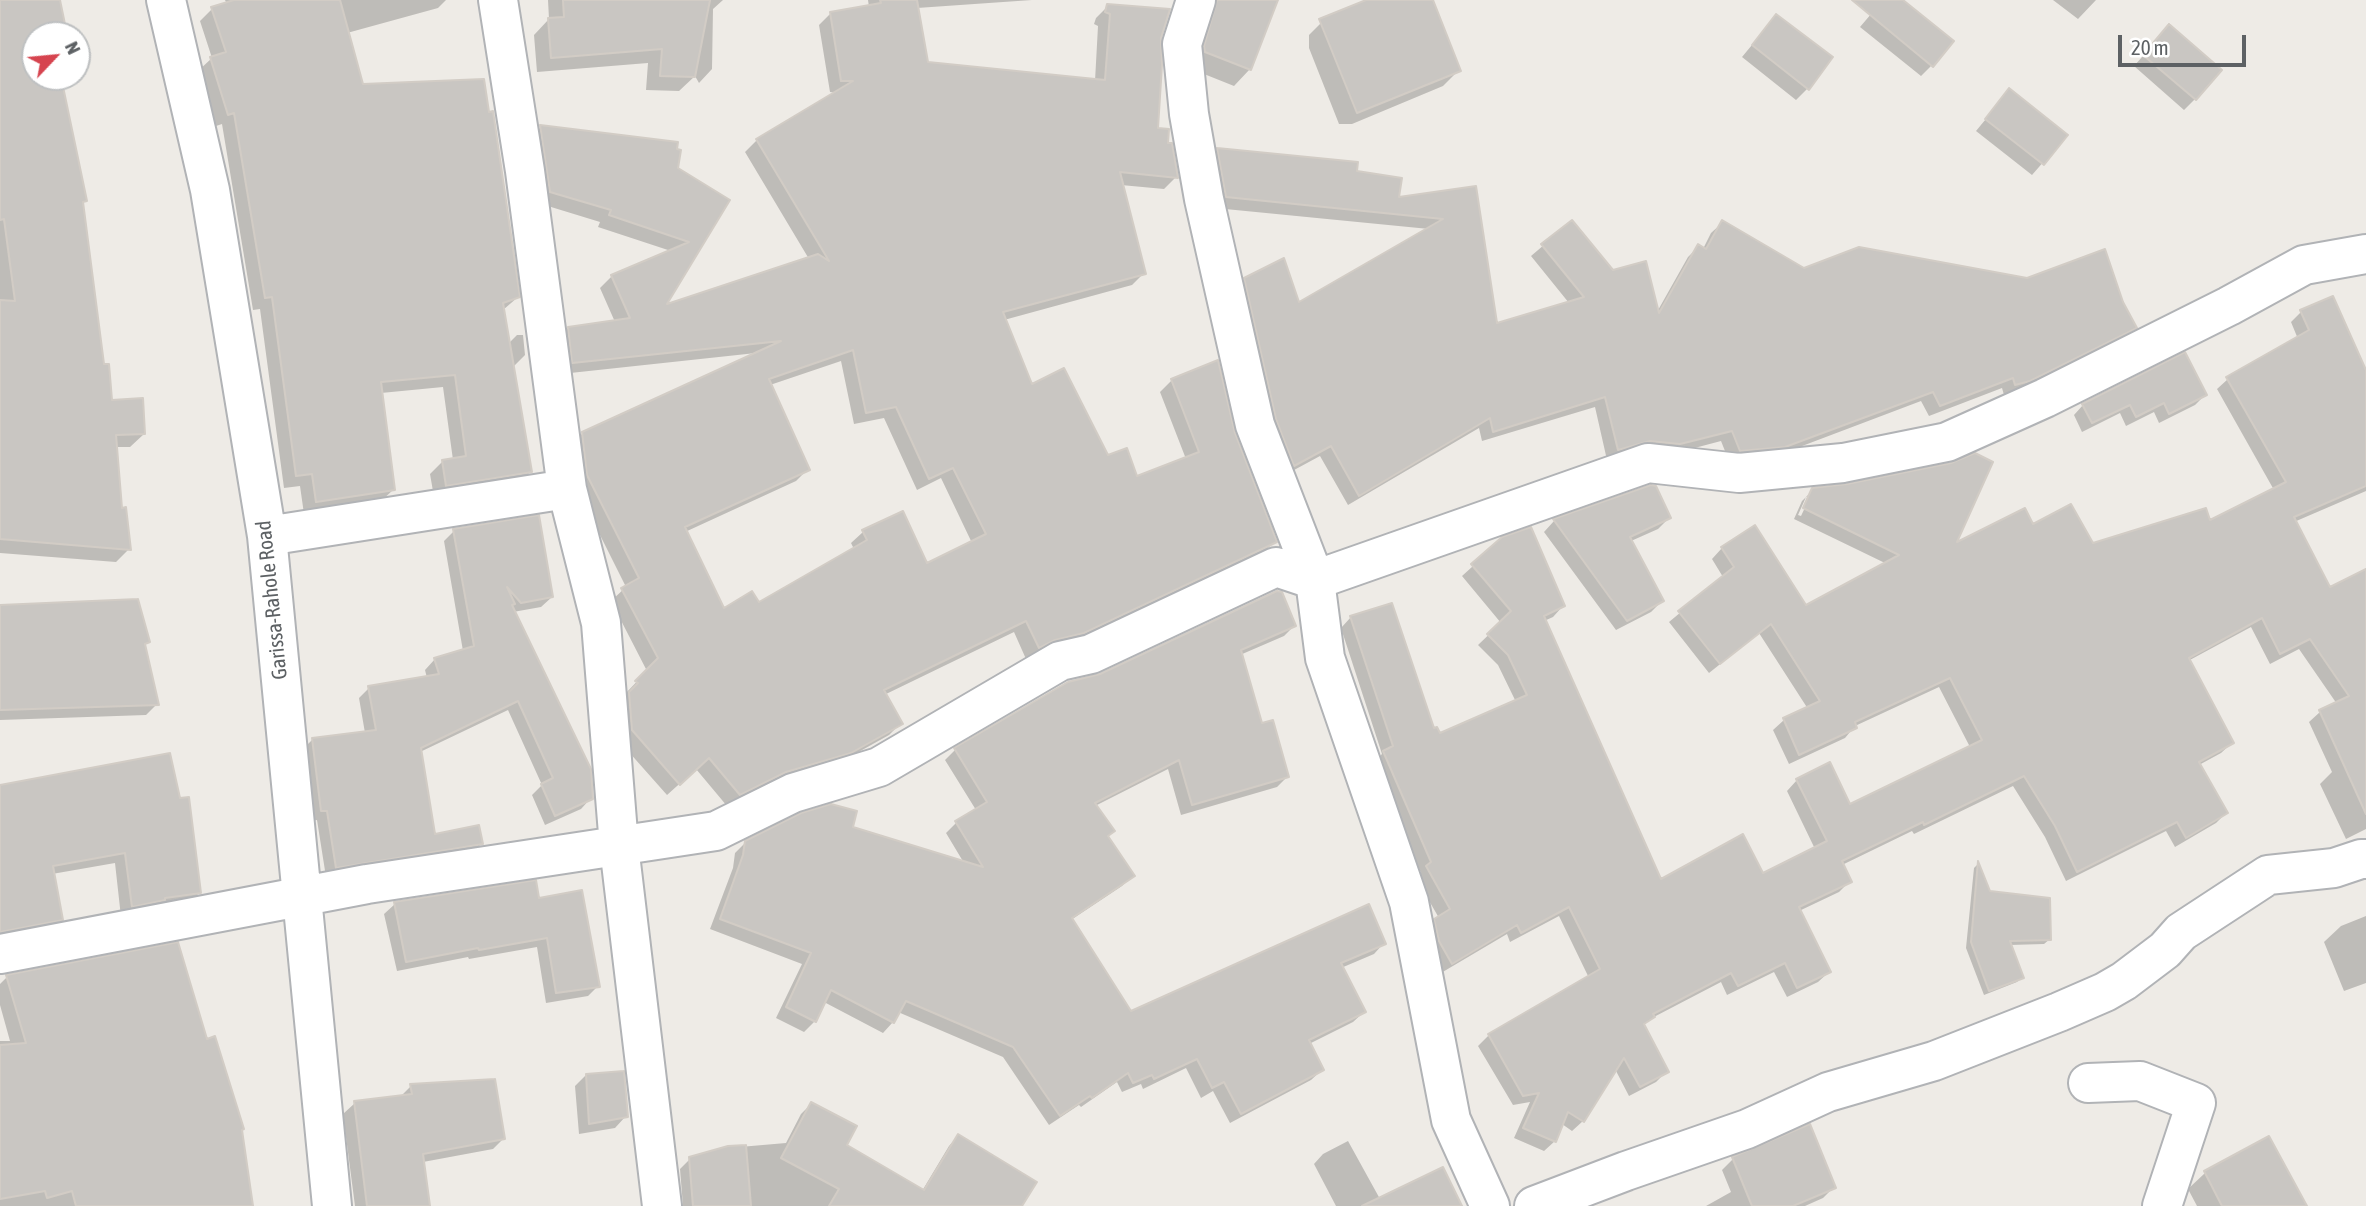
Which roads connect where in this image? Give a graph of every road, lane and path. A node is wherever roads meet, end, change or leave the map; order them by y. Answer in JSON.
{"nodes":[{"id":1,"x":166,"y":0,"type":"edge"},
{"id":2,"x":498,"y":0,"type":"edge"},
{"id":3,"x":1196,"y":0,"type":"edge"},
{"id":4,"x":2366,"y":254,"type":"edge"},
{"id":5,"x":567,"y":489,"type":"junction"},
{"id":6,"x":267,"y":536,"type":"junction"},
{"id":7,"x":1315,"y":580,"type":"junction"},
{"id":8,"x":619,"y":846,"type":"junction"},
{"id":9,"x":2366,"y":859,"type":"edge"},
{"id":10,"x":302,"y":896,"type":"junction"},
{"id":11,"x":0,"y":954,"type":"edge"},
{"id":12,"x":2088,"y":1083,"type":"dead end"},
{"id":13,"x":332,"y":1206,"type":"edge"},
{"id":14,"x":663,"y":1206,"type":"edge"},
{"id":15,"x":1490,"y":1206,"type":"edge"},
{"id":16,"x":1534,"y":1206,"type":"edge"},
{"id":17,"x":2162,"y":1206,"type":"edge"}],
"edges":[{"from":1,"to":6,"type":"street","name":"Garissa-Rahole Road"},
{"from":2,"to":5,"type":"street"},
{"from":3,"to":7,"type":"street"},
{"from":4,"to":7,"type":"street"},
{"from":5,"to":6,"type":"street"},
{"from":5,"to":8,"type":"street"},
{"from":6,"to":10,"type":"street","name":"Garissa-Rahole Road"},
{"from":7,"to":8,"type":"street"},
{"from":7,"to":15,"type":"street"},
{"from":8,"to":10,"type":"street"},
{"from":8,"to":14,"type":"street"},
{"from":9,"to":16,"type":"street"},
{"from":10,"to":11,"type":"street"},
{"from":10,"to":13,"type":"street","name":"Garissa-Rahole Road"},
{"from":12,"to":17,"type":"street"}]}
